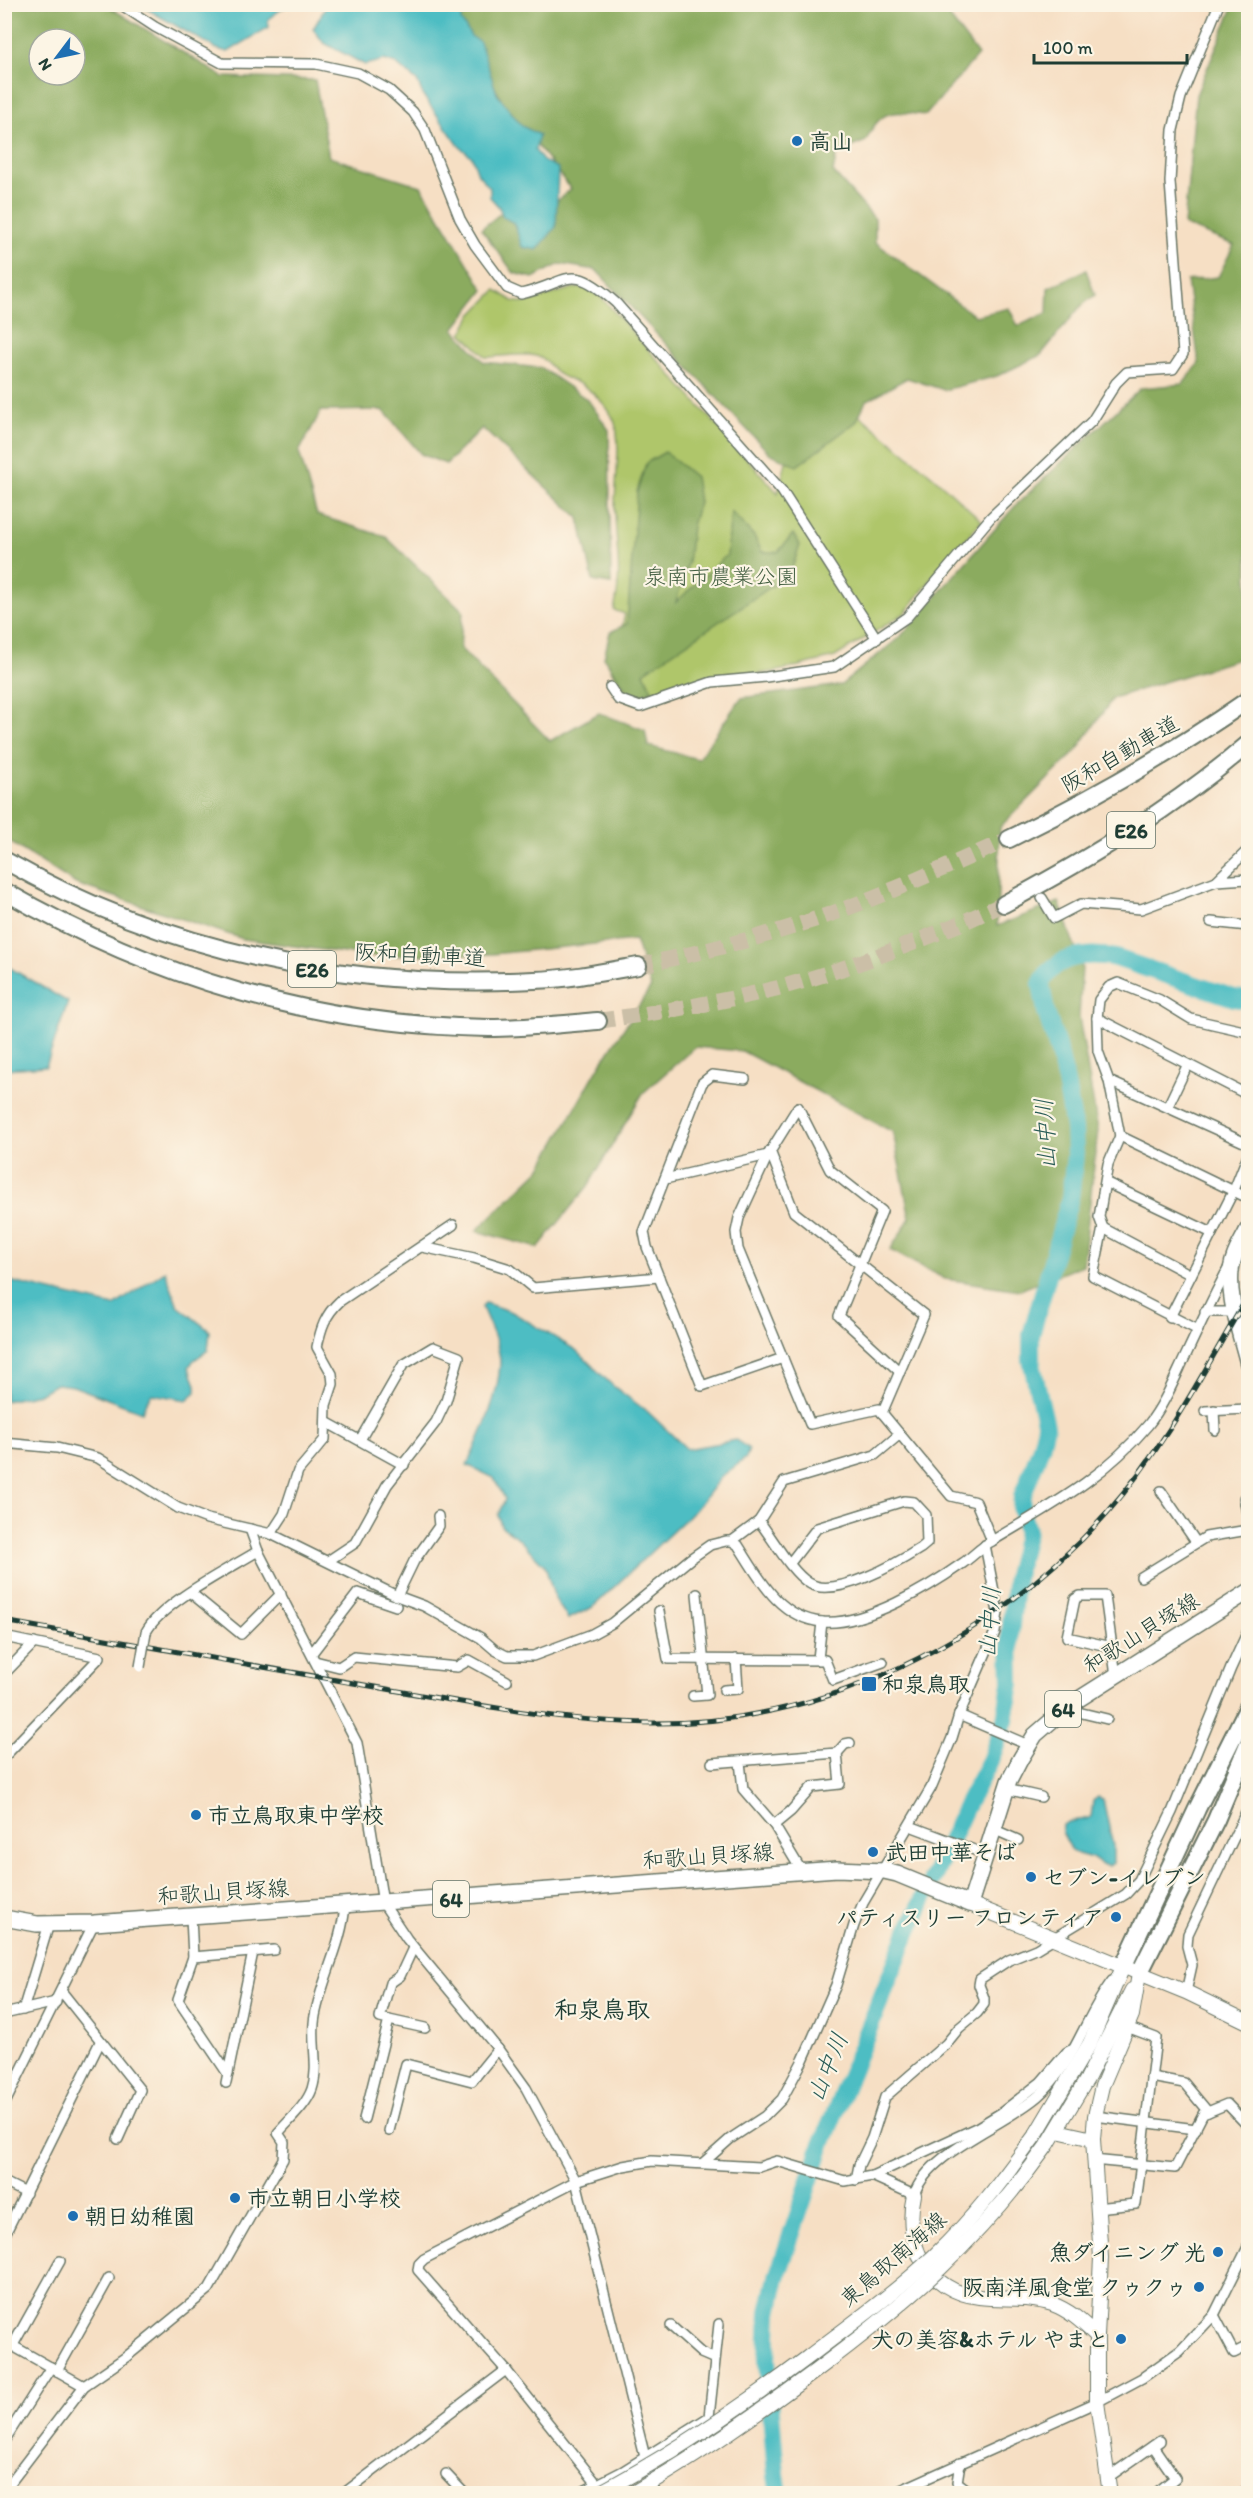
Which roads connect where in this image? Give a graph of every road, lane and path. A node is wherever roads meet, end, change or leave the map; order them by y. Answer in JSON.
{"nodes":[{"id":1,"x":120,"y":4,"type":"edge"},
{"id":2,"x":1219,"y":4,"type":"edge"},
{"id":3,"x":877,"y":639,"type":"junction"},
{"id":4,"x":610,"y":687,"type":"dead end"},
{"id":5,"x":1248,"y":700,"type":"edge"},
{"id":6,"x":1248,"y":744,"type":"edge"},
{"id":7,"x":1009,"y":839,"type":"tunnel mouth"},
{"id":8,"x":1248,"y":850,"type":"edge"},
{"id":9,"x":4,"y":860,"type":"edge"},
{"id":10,"x":1248,"y":879,"type":"edge"},
{"id":11,"x":1216,"y":881,"type":"junction"},
{"id":12,"x":4,"y":891,"type":"edge"},
{"id":13,"x":1042,"y":898,"type":"dead end"},
{"id":14,"x":1004,"y":904,"type":"tunnel mouth"},
{"id":15,"x":1211,"y":922,"type":"dead end"},
{"id":16,"x":1248,"y":926,"type":"edge"},
{"id":17,"x":638,"y":966,"type":"tunnel mouth"},
{"id":18,"x":1097,"y":1018,"type":"junction"},
{"id":19,"x":598,"y":1021,"type":"tunnel mouth"},
{"id":20,"x":1248,"y":1032,"type":"edge"},
{"id":21,"x":1187,"y":1065,"type":"junction"},
{"id":22,"x":745,"y":1079,"type":"dead end"},
{"id":23,"x":1109,"y":1082,"type":"junction"},
{"id":24,"x":1248,"y":1095,"type":"edge"},
{"id":25,"x":1168,"y":1106,"type":"junction"},
{"id":26,"x":1120,"y":1136,"type":"junction"},
{"id":27,"x":1248,"y":1144,"type":"edge"},
{"id":28,"x":769,"y":1153,"type":"junction"},
{"id":29,"x":1248,"y":1155,"type":"edge"},
{"id":30,"x":665,"y":1179,"type":"junction"},
{"id":31,"x":1107,"y":1183,"type":"junction"},
{"id":32,"x":1234,"y":1190,"type":"junction"},
{"id":33,"x":1248,"y":1198,"type":"edge"},
{"id":34,"x":453,"y":1225,"type":"dead end"},
{"id":35,"x":1103,"y":1228,"type":"junction"},
{"id":36,"x":1248,"y":1228,"type":"edge"},
{"id":37,"x":1212,"y":1233,"type":"junction"},
{"id":38,"x":422,"y":1247,"type":"junction"},
{"id":39,"x":1233,"y":1260,"type":"junction"},
{"id":40,"x":861,"y":1263,"type":"junction"},
{"id":41,"x":1191,"y":1275,"type":"junction"},
{"id":42,"x":659,"y":1277,"type":"junction"},
{"id":43,"x":1205,"y":1312,"type":"junction"},
{"id":44,"x":1235,"y":1312,"type":"junction"},
{"id":45,"x":1170,"y":1317,"type":"junction"},
{"id":46,"x":1198,"y":1329,"type":"junction"},
{"id":47,"x":783,"y":1358,"type":"junction"},
{"id":48,"x":1248,"y":1364,"type":"edge"},
{"id":49,"x":900,"y":1372,"type":"junction"},
{"id":50,"x":1248,"y":1409,"type":"edge"},
{"id":51,"x":882,"y":1413,"type":"junction"},
{"id":52,"x":326,"y":1422,"type":"junction"},
{"id":53,"x":1215,"y":1430,"type":"dead end"},
{"id":54,"x":900,"y":1434,"type":"junction"},
{"id":55,"x":360,"y":1440,"type":"junction"},
{"id":56,"x":4,"y":1443,"type":"edge"},
{"id":57,"x":404,"y":1465,"type":"junction"},
{"id":58,"x":1161,"y":1491,"type":"dead end"},
{"id":59,"x":1244,"y":1498,"type":"dead end"},
{"id":60,"x":438,"y":1516,"type":"dead end"},
{"id":61,"x":1248,"y":1518,"type":"edge"},
{"id":62,"x":759,"y":1521,"type":"junction"},
{"id":63,"x":250,"y":1529,"type":"junction"},
{"id":64,"x":1248,"y":1530,"type":"edge"},
{"id":65,"x":272,"y":1534,"type":"junction"},
{"id":66,"x":732,"y":1541,"type":"junction"},
{"id":67,"x":1196,"y":1542,"type":"junction"},
{"id":68,"x":988,"y":1543,"type":"junction"},
{"id":69,"x":258,"y":1551,"type":"junction"},
{"id":70,"x":328,"y":1560,"type":"junction"},
{"id":71,"x":790,"y":1563,"type":"junction"},
{"id":72,"x":1141,"y":1577,"type":"dead end"},
{"id":73,"x":1248,"y":1592,"type":"edge"},
{"id":74,"x":191,"y":1593,"type":"junction"},
{"id":75,"x":281,"y":1594,"type":"junction"},
{"id":76,"x":697,"y":1594,"type":"dead end"},
{"id":77,"x":396,"y":1601,"type":"junction"},
{"id":78,"x":659,"y":1611,"type":"dead end"},
{"id":79,"x":822,"y":1622,"type":"junction"},
{"id":80,"x":1248,"y":1631,"type":"edge"},
{"id":81,"x":4,"y":1637,"type":"edge"},
{"id":82,"x":34,"y":1643,"type":"junction"},
{"id":83,"x":1112,"y":1647,"type":"junction"},
{"id":84,"x":314,"y":1657,"type":"junction"},
{"id":85,"x":704,"y":1658,"type":"junction"},
{"id":86,"x":736,"y":1659,"type":"junction"},
{"id":87,"x":818,"y":1659,"type":"junction"},
{"id":88,"x":883,"y":1662,"type":"dead end"},
{"id":89,"x":140,"y":1667,"type":"dead end"},
{"id":90,"x":4,"y":1674,"type":"edge"},
{"id":91,"x":1116,"y":1676,"type":"junction"},
{"id":92,"x":507,"y":1681,"type":"dead end"},
{"id":93,"x":723,"y":1690,"type":"dead end"},
{"id":94,"x":693,"y":1696,"type":"dead end"},
{"id":95,"x":1071,"y":1704,"type":"junction"},
{"id":96,"x":1248,"y":1707,"type":"edge"},
{"id":97,"x":959,"y":1715,"type":"junction"},
{"id":98,"x":1107,"y":1719,"type":"dead end"},
{"id":99,"x":850,"y":1743,"type":"dead end"},
{"id":100,"x":1022,"y":1743,"type":"junction"},
{"id":101,"x":1248,"y":1744,"type":"edge"},
{"id":102,"x":837,"y":1753,"type":"junction"},
{"id":103,"x":4,"y":1757,"type":"edge"},
{"id":104,"x":740,"y":1762,"type":"junction"},
{"id":105,"x":712,"y":1763,"type":"dead end"},
{"id":106,"x":1006,"y":1789,"type":"junction"},
{"id":107,"x":1041,"y":1797,"type":"dead end"},
{"id":108,"x":1248,"y":1808,"type":"edge"},
{"id":109,"x":774,"y":1826,"type":"junction"},
{"id":110,"x":910,"y":1826,"type":"junction"},
{"id":111,"x":993,"y":1829,"type":"junction"},
{"id":112,"x":1018,"y":1840,"type":"dead end"},
{"id":113,"x":980,"y":1852,"type":"junction"},
{"id":114,"x":800,"y":1872,"type":"junction"},
{"id":115,"x":890,"y":1873,"type":"junction"},
{"id":116,"x":963,"y":1900,"type":"junction"},
{"id":117,"x":383,"y":1903,"type":"junction"},
{"id":118,"x":345,"y":1905,"type":"junction"},
{"id":119,"x":190,"y":1917,"type":"junction"},
{"id":120,"x":4,"y":1918,"type":"edge"},
{"id":121,"x":94,"y":1923,"type":"junction"},
{"id":122,"x":49,"y":1924,"type":"junction"},
{"id":123,"x":1055,"y":1937,"type":"junction"},
{"id":124,"x":413,"y":1948,"type":"junction"},
{"id":125,"x":274,"y":1950,"type":"dead end"},
{"id":126,"x":253,"y":1952,"type":"junction"},
{"id":127,"x":193,"y":1957,"type":"junction"},
{"id":128,"x":1123,"y":1967,"type":"junction"},
{"id":129,"x":1139,"y":1974,"type":"junction"},
{"id":130,"x":62,"y":1992,"type":"junction"},
{"id":131,"x":1186,"y":1992,"type":"junction"},
{"id":132,"x":56,"y":2002,"type":"junction"},
{"id":133,"x":23,"y":2010,"type":"junction"},
{"id":134,"x":4,"y":2013,"type":"edge"},
{"id":135,"x":389,"y":2020,"type":"junction"},
{"id":136,"x":1248,"y":2022,"type":"edge"},
{"id":137,"x":1127,"y":2027,"type":"junction"},
{"id":138,"x":425,"y":2028,"type":"dead end"},
{"id":139,"x":100,"y":2042,"type":"junction"},
{"id":140,"x":1090,"y":2043,"type":"junction"},
{"id":141,"x":1073,"y":2048,"type":"junction"},
{"id":142,"x":498,"y":2049,"type":"junction"},
{"id":143,"x":1151,"y":2078,"type":"junction"},
{"id":144,"x":4,"y":2104,"type":"edge"},
{"id":145,"x":1208,"y":2112,"type":"junction"},
{"id":146,"x":1095,"y":2116,"type":"junction"},
{"id":147,"x":364,"y":2119,"type":"dead end"},
{"id":148,"x":1146,"y":2122,"type":"junction"},
{"id":149,"x":1248,"y":2126,"type":"edge"},
{"id":150,"x":1196,"y":2128,"type":"junction"},
{"id":151,"x":390,"y":2131,"type":"dead end"},
{"id":152,"x":1057,"y":2131,"type":"junction"},
{"id":153,"x":118,"y":2139,"type":"dead end"},
{"id":154,"x":1093,"y":2139,"type":"junction"},
{"id":155,"x":1092,"y":2160,"type":"junction"},
{"id":156,"x":703,"y":2163,"type":"junction"},
{"id":157,"x":1140,"y":2166,"type":"junction"},
{"id":158,"x":872,"y":2176,"type":"junction"},
{"id":159,"x":856,"y":2180,"type":"junction"},
{"id":160,"x":576,"y":2181,"type":"junction"},
{"id":161,"x":4,"y":2182,"type":"edge"},
{"id":162,"x":26,"y":2193,"type":"junction"},
{"id":163,"x":914,"y":2196,"type":"junction"},
{"id":164,"x":1096,"y":2208,"type":"junction"},
{"id":165,"x":4,"y":2236,"type":"edge"},
{"id":166,"x":1248,"y":2247,"type":"edge"},
{"id":167,"x":60,"y":2261,"type":"dead end"},
{"id":168,"x":109,"y":2278,"type":"dead end"},
{"id":169,"x":1214,"y":2315,"type":"junction"},
{"id":170,"x":719,"y":2324,"type":"dead end"},
{"id":171,"x":671,"y":2326,"type":"dead end"},
{"id":172,"x":1097,"y":2336,"type":"junction"},
{"id":173,"x":9,"y":2343,"type":"edge"},
{"id":174,"x":1248,"y":2346,"type":"edge"},
{"id":175,"x":715,"y":2359,"type":"junction"},
{"id":176,"x":54,"y":2369,"type":"junction"},
{"id":177,"x":506,"y":2370,"type":"junction"},
{"id":178,"x":84,"y":2386,"type":"junction"},
{"id":179,"x":1097,"y":2402,"type":"junction"},
{"id":180,"x":4,"y":2441,"type":"edge"},
{"id":181,"x":645,"y":2459,"type":"junction"},
{"id":182,"x":960,"y":2463,"type":"junction"},
{"id":183,"x":446,"y":2474,"type":"dead end"},
{"id":184,"x":1107,"y":2478,"type":"junction"},
{"id":185,"x":597,"y":2489,"type":"edge"},
{"id":186,"x":1248,"y":2489,"type":"edge"},
{"id":187,"x":4,"y":2491,"type":"edge"},
{"id":188,"x":343,"y":2493,"type":"edge"},
{"id":189,"x":465,"y":2493,"type":"edge"},
{"id":190,"x":578,"y":2493,"type":"edge"},
{"id":191,"x":631,"y":2493,"type":"edge"},
{"id":192,"x":654,"y":2493,"type":"edge"},
{"id":193,"x":892,"y":2493,"type":"edge"},
{"id":194,"x":973,"y":2493,"type":"edge"},
{"id":195,"x":1110,"y":2493,"type":"edge"},
{"id":196,"x":1155,"y":2493,"type":"edge"},
{"id":197,"x":1240,"y":2493,"type":"edge"}],
"edges":[{"from":1,"to":3,"type":"street"},
{"from":2,"to":3,"type":"street"},
{"from":3,"to":4,"type":"street"},
{"from":5,"to":7,"type":"highway","name":"阪和自動車道","number":"E26"},
{"from":6,"to":14,"type":"highway","number":"E26"},
{"from":8,"to":11,"type":"street"},
{"from":9,"to":17,"type":"highway","name":"阪和自動車道","number":"E26"},
{"from":10,"to":11,"type":"street"},
{"from":11,"to":13,"type":"street"},
{"from":12,"to":19,"type":"highway","number":"E26"},
{"from":15,"to":16,"type":"street"},
{"from":18,"to":20,"type":"street"},
{"from":18,"to":21,"type":"street"},
{"from":18,"to":23,"type":"street"},
{"from":21,"to":24,"type":"street"},
{"from":21,"to":25,"type":"street"},
{"from":22,"to":30,"type":"street"},
{"from":23,"to":25,"type":"street"},
{"from":23,"to":26,"type":"street"},
{"from":25,"to":27,"type":"street"},
{"from":26,"to":31,"type":"street"},
{"from":26,"to":32,"type":"street"},
{"from":28,"to":30,"type":"street"},
{"from":28,"to":40,"type":"street"},
{"from":28,"to":40,"type":"street"},
{"from":28,"to":47,"type":"street"},
{"from":29,"to":32,"type":"street"},
{"from":30,"to":42,"type":"street"},
{"from":31,"to":35,"type":"street"},
{"from":31,"to":37,"type":"street"},
{"from":32,"to":33,"type":"street"},
{"from":32,"to":37,"type":"street"},
{"from":34,"to":38,"type":"street"},
{"from":35,"to":41,"type":"street"},
{"from":35,"to":45,"type":"street"},
{"from":36,"to":39,"type":"main road"},
{"from":37,"to":41,"type":"street"},
{"from":38,"to":42,"type":"street"},
{"from":38,"to":52,"type":"street"},
{"from":39,"to":43,"type":"street"},
{"from":39,"to":44,"type":"main road"},
{"from":40,"to":49,"type":"street"},
{"from":40,"to":49,"type":"street"},
{"from":41,"to":45,"type":"street"},
{"from":42,"to":47,"type":"street"},
{"from":43,"to":44,"type":"street"},
{"from":43,"to":46,"type":"street"},
{"from":44,"to":48,"type":"main road"},
{"from":45,"to":46,"type":"street"},
{"from":46,"to":68,"type":"street"},
{"from":47,"to":51,"type":"street"},
{"from":49,"to":51,"type":"street"},
{"from":50,"to":53,"type":"street"},
{"from":51,"to":54,"type":"street"},
{"from":52,"to":55,"type":"street"},
{"from":52,"to":65,"type":"street"},
{"from":54,"to":62,"type":"street"},
{"from":54,"to":68,"type":"street"},
{"from":55,"to":57,"type":"street"},
{"from":55,"to":57,"type":"street"},
{"from":56,"to":63,"type":"street"},
{"from":57,"to":70,"type":"street"},
{"from":58,"to":67,"type":"street"},
{"from":59,"to":61,"type":"street"},
{"from":60,"to":77,"type":"street"},
{"from":62,"to":66,"type":"street"},
{"from":62,"to":71,"type":"street"},
{"from":63,"to":65,"type":"street"},
{"from":63,"to":69,"type":"street"},
{"from":64,"to":67,"type":"street"},
{"from":65,"to":70,"type":"street"},
{"from":66,"to":77,"type":"street"},
{"from":66,"to":79,"type":"street"},
{"from":67,"to":72,"type":"street"},
{"from":68,"to":79,"type":"street"},
{"from":68,"to":97,"type":"street"},
{"from":69,"to":74,"type":"street"},
{"from":69,"to":75,"type":"street"},
{"from":70,"to":77,"type":"street"},
{"from":71,"to":71,"type":"street"},
{"from":73,"to":91,"type":"main road","name":"和歌山貝塚線","number":"64"},
{"from":74,"to":75,"type":"street"},
{"from":74,"to":89,"type":"street","bridge":true},
{"from":75,"to":84,"type":"street"},
{"from":76,"to":85,"type":"street"},
{"from":77,"to":84,"type":"street"},
{"from":78,"to":85,"type":"street"},
{"from":79,"to":87,"type":"street"},
{"from":80,"to":123,"type":"street"},
{"from":81,"to":82,"type":"street"},
{"from":82,"to":90,"type":"street"},
{"from":82,"to":103,"type":"street"},
{"from":83,"to":83,"type":"street"},
{"from":83,"to":91,"type":"street"},
{"from":84,"to":92,"type":"street"},
{"from":84,"to":117,"type":"street"},
{"from":85,"to":86,"type":"street"},
{"from":85,"to":94,"type":"street"},
{"from":86,"to":87,"type":"street"},
{"from":86,"to":93,"type":"street"},
{"from":87,"to":88,"type":"street"},
{"from":91,"to":95,"type":"main road","name":"和歌山貝塚線","number":"64"},
{"from":95,"to":98,"type":"street"},
{"from":95,"to":100,"type":"main road","name":"和歌山貝塚線","number":"64"},
{"from":96,"to":128,"type":"highway"},
{"from":97,"to":100,"type":"street"},
{"from":97,"to":110,"type":"street"},
{"from":99,"to":102,"type":"street"},
{"from":100,"to":106,"type":"main road","name":"和歌山貝塚線","number":"64"},
{"from":101,"to":129,"type":"highway"},
{"from":102,"to":104,"type":"street"},
{"from":102,"to":109,"type":"street"},
{"from":104,"to":105,"type":"street"},
{"from":104,"to":109,"type":"street"},
{"from":106,"to":107,"type":"street"},
{"from":106,"to":111,"type":"main road","name":"和歌山貝塚線","number":"64"},
{"from":108,"to":131,"type":"street"},
{"from":109,"to":114,"type":"street"},
{"from":110,"to":113,"type":"street"},
{"from":110,"to":115,"type":"street"},
{"from":111,"to":112,"type":"street"},
{"from":111,"to":113,"type":"main road","name":"和歌山貝塚線","number":"64"},
{"from":113,"to":116,"type":"main road","name":"和歌山貝塚線","number":"64"},
{"from":114,"to":115,"type":"main road","name":"和歌山貝塚線","number":"64"},
{"from":114,"to":117,"type":"main road","name":"和歌山貝塚線","number":"64"},
{"from":115,"to":116,"type":"main road","name":"和歌山貝塚線","number":"64"},
{"from":115,"to":156,"type":"street"},
{"from":116,"to":123,"type":"main road"},
{"from":117,"to":118,"type":"main road","name":"和歌山貝塚線","number":"64"},
{"from":117,"to":124,"type":"street"},
{"from":118,"to":119,"type":"main road","name":"和歌山貝塚線","number":"64"},
{"from":118,"to":178,"type":"street"},
{"from":119,"to":121,"type":"main road","name":"和歌山貝塚線","number":"64"},
{"from":119,"to":127,"type":"street"},
{"from":120,"to":122,"type":"main road","name":"和歌山貝塚線","number":"64"},
{"from":121,"to":122,"type":"main road","name":"和歌山貝塚線","number":"64"},
{"from":121,"to":130,"type":"street"},
{"from":122,"to":133,"type":"street"},
{"from":123,"to":128,"type":"main road"},
{"from":123,"to":159,"type":"street"},
{"from":124,"to":135,"type":"street"},
{"from":124,"to":142,"type":"street"},
{"from":125,"to":126,"type":"street"},
{"from":126,"to":127,"type":"street"},
{"from":126,"to":127,"type":"street"},
{"from":128,"to":129,"type":"main road"},
{"from":128,"to":140,"type":"main road","name":"東鳥取南海線"},
{"from":128,"to":141,"type":"street"},
{"from":129,"to":131,"type":"main road"},
{"from":129,"to":137,"type":"main road"},
{"from":129,"to":152,"type":"main road","name":"東鳥取南海線"},
{"from":130,"to":132,"type":"street"},
{"from":130,"to":139,"type":"street"},
{"from":131,"to":136,"type":"main road"},
{"from":132,"to":133,"type":"street"},
{"from":132,"to":144,"type":"street"},
{"from":133,"to":134,"type":"street"},
{"from":135,"to":138,"type":"street"},
{"from":135,"to":147,"type":"street"},
{"from":137,"to":143,"type":"street"},
{"from":137,"to":146,"type":"main road"},
{"from":139,"to":153,"type":"street"},
{"from":139,"to":162,"type":"street"},
{"from":140,"to":141,"type":"street"},
{"from":140,"to":185,"type":"main road","name":"東鳥取南海線","bridge":true},
{"from":141,"to":158,"type":"street"},
{"from":141,"to":163,"type":"street"},
{"from":142,"to":151,"type":"street"},
{"from":142,"to":160,"type":"street"},
{"from":143,"to":145,"type":"street"},
{"from":143,"to":148,"type":"street"},
{"from":145,"to":149,"type":"street"},
{"from":145,"to":150,"type":"street"},
{"from":146,"to":148,"type":"street"},
{"from":146,"to":154,"type":"main road"},
{"from":148,"to":150,"type":"street"},
{"from":148,"to":157,"type":"street"},
{"from":150,"to":157,"type":"street"},
{"from":152,"to":154,"type":"main road"},
{"from":152,"to":191,"type":"main road","name":"東鳥取南海線","bridge":true},
{"from":154,"to":155,"type":"main road"},
{"from":155,"to":157,"type":"street"},
{"from":155,"to":164,"type":"main road"},
{"from":156,"to":159,"type":"street"},
{"from":156,"to":160,"type":"street"},
{"from":157,"to":164,"type":"street"},
{"from":158,"to":159,"type":"street"},
{"from":158,"to":163,"type":"street"},
{"from":160,"to":177,"type":"street"},
{"from":160,"to":181,"type":"street"},
{"from":161,"to":162,"type":"street"},
{"from":162,"to":165,"type":"street"},
{"from":163,"to":172,"type":"main road"},
{"from":164,"to":172,"type":"main road"},
{"from":166,"to":169,"type":"street"},
{"from":167,"to":173,"type":"street"},
{"from":168,"to":176,"type":"street"},
{"from":169,"to":174,"type":"street"},
{"from":169,"to":179,"type":"street"},
{"from":170,"to":175,"type":"street"},
{"from":171,"to":175,"type":"street"},
{"from":172,"to":179,"type":"main road"},
{"from":173,"to":176,"type":"street"},
{"from":175,"to":181,"type":"street"},
{"from":176,"to":178,"type":"street"},
{"from":176,"to":180,"type":"street"},
{"from":177,"to":185,"type":"street"},
{"from":177,"to":188,"type":"street"},
{"from":178,"to":187,"type":"street"},
{"from":179,"to":182,"type":"street"},
{"from":179,"to":184,"type":"main road"},
{"from":181,"to":185,"type":"street"},
{"from":181,"to":192,"type":"street"},
{"from":182,"to":193,"type":"street"},
{"from":182,"to":194,"type":"street"},
{"from":183,"to":189,"type":"street"},
{"from":184,"to":195,"type":"main road"},
{"from":184,"to":196,"type":"street"},
{"from":185,"to":190,"type":"street"},
{"from":186,"to":197,"type":"street"}]}
